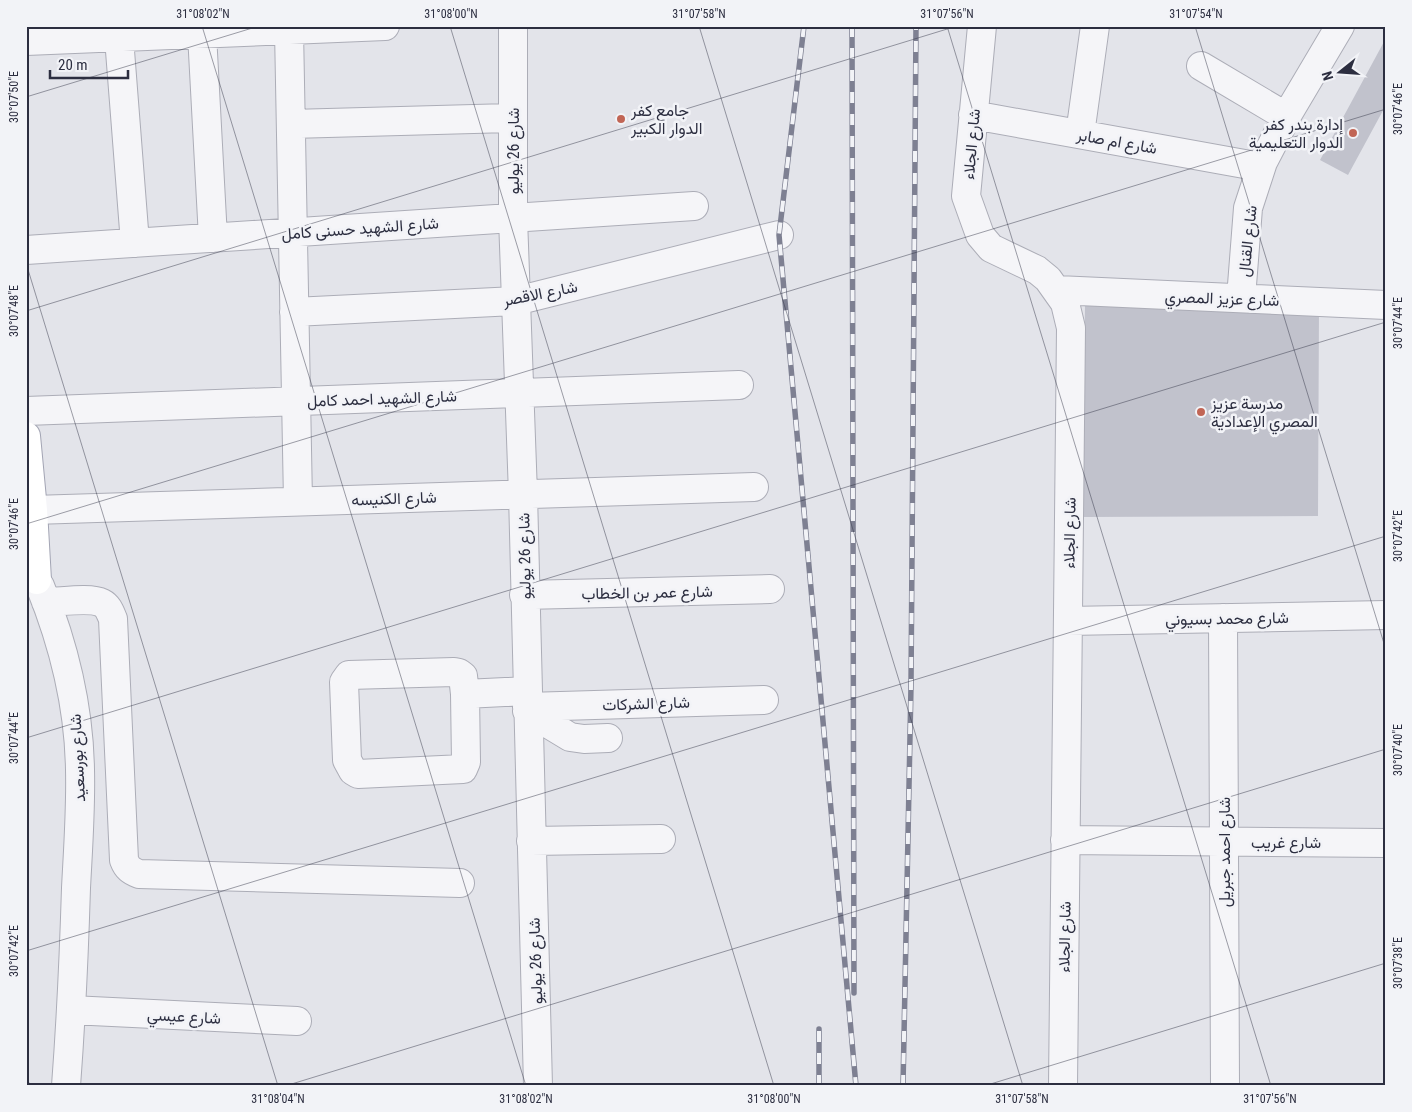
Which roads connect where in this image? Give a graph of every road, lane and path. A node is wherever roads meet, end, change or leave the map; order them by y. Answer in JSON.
{"nodes":[{"id":1,"x":385,"y":26,"type":"edge"},
{"id":2,"x":513,"y":26,"type":"edge"},
{"id":3,"x":982,"y":26,"type":"edge"},
{"id":4,"x":1095,"y":26,"type":"edge"},
{"id":5,"x":1340,"y":26,"type":"edge"},
{"id":6,"x":282,"y":29,"type":"edge"},
{"id":7,"x":70,"y":33,"type":"edge"},
{"id":8,"x":202,"y":34,"type":"junction"},
{"id":9,"x":119,"y":38,"type":"junction"},
{"id":10,"x":26,"y":41,"type":"edge"},
{"id":11,"x":1201,"y":66,"type":"dead end"},
{"id":12,"x":973,"y":115,"type":"junction"},
{"id":13,"x":1286,"y":117,"type":"junction"},
{"id":14,"x":514,"y":118,"type":"junction"},
{"id":15,"x":291,"y":124,"type":"junction"},
{"id":16,"x":1080,"y":134,"type":"junction"},
{"id":17,"x":1261,"y":167,"type":"junction"},
{"id":18,"x":694,"y":206,"type":"dead end"},
{"id":19,"x":513,"y":218,"type":"junction"},
{"id":20,"x":292,"y":232,"type":"junction"},
{"id":21,"x":779,"y":235,"type":"dead end"},
{"id":22,"x":213,"y":238,"type":"junction"},
{"id":23,"x":135,"y":243,"type":"junction"},
{"id":24,"x":26,"y":250,"type":"edge"},
{"id":25,"x":1057,"y":290,"type":"junction"},
{"id":26,"x":1241,"y":298,"type":"junction"},
{"id":27,"x":516,"y":301,"type":"junction"},
{"id":28,"x":1386,"y":305,"type":"edge"},
{"id":29,"x":294,"y":312,"type":"junction"},
{"id":30,"x":738,"y":385,"type":"dead end"},
{"id":31,"x":519,"y":393,"type":"junction"},
{"id":32,"x":296,"y":401,"type":"junction"},
{"id":33,"x":26,"y":412,"type":"edge"},
{"id":34,"x":26,"y":436,"type":"edge"},
{"id":35,"x":754,"y":487,"type":"dead end"},
{"id":36,"x":522,"y":494,"type":"junction"},
{"id":37,"x":298,"y":501,"type":"junction"},
{"id":38,"x":34,"y":510,"type":"junction"},
{"id":39,"x":770,"y":589,"type":"dead end"},
{"id":40,"x":42,"y":591,"type":"junction"},
{"id":41,"x":524,"y":595,"type":"junction"},
{"id":42,"x":1386,"y":615,"type":"edge"},
{"id":43,"x":1223,"y":618,"type":"junction"},
{"id":44,"x":1068,"y":621,"type":"junction"},
{"id":45,"x":465,"y":694,"type":"junction"},
{"id":46,"x":764,"y":700,"type":"dead end"},
{"id":47,"x":527,"y":703,"type":"junction"},
{"id":48,"x":608,"y":738,"type":"dead end"},
{"id":49,"x":661,"y":839,"type":"dead end"},
{"id":50,"x":1065,"y":840,"type":"junction"},
{"id":51,"x":531,"y":841,"type":"junction"},
{"id":52,"x":1224,"y":841,"type":"junction"},
{"id":53,"x":1386,"y":843,"type":"edge"},
{"id":54,"x":460,"y":884,"type":"dead end"},
{"id":55,"x":72,"y":1010,"type":"junction"},
{"id":56,"x":297,"y":1021,"type":"dead end"},
{"id":57,"x":66,"y":1086,"type":"edge"},
{"id":58,"x":538,"y":1086,"type":"edge"},
{"id":59,"x":1063,"y":1086,"type":"edge"},
{"id":60,"x":1225,"y":1086,"type":"edge"}],
"edges":[{"from":1,"to":6,"type":"street"},
{"from":2,"to":14,"type":"street","name":"شارع 26 يوليو"},
{"from":3,"to":12,"type":"street","name":"شارع الجلاء"},
{"from":4,"to":16,"type":"street"},
{"from":5,"to":13,"type":"street","name":"شارع القنال"},
{"from":6,"to":8,"type":"street"},
{"from":6,"to":15,"type":"street"},
{"from":7,"to":9,"type":"street"},
{"from":7,"to":10,"type":"street"},
{"from":8,"to":9,"type":"street"},
{"from":8,"to":22,"type":"street"},
{"from":9,"to":23,"type":"street"},
{"from":11,"to":13,"type":"street"},
{"from":12,"to":16,"type":"street","name":"شارع ام صابر"},
{"from":12,"to":25,"type":"street","name":"شارع الجلاء"},
{"from":13,"to":17,"type":"street","name":"شارع القنال"},
{"from":14,"to":15,"type":"street"},
{"from":14,"to":19,"type":"street","name":"شارع 26 يوليو"},
{"from":15,"to":20,"type":"street"},
{"from":16,"to":17,"type":"street","name":"شارع ام صابر"},
{"from":17,"to":26,"type":"street","name":"شارع القنال"},
{"from":18,"to":19,"type":"street","name":"شارع الشهيد حسنى كامل"},
{"from":19,"to":20,"type":"street","name":"شارع الشهيد حسنى كامل"},
{"from":19,"to":27,"type":"street","name":"شارع 26 يوليو"},
{"from":20,"to":22,"type":"street","name":"شارع الشهيد حسنى كامل"},
{"from":20,"to":29,"type":"street"},
{"from":21,"to":27,"type":"street","name":"شارع الاقصر"},
{"from":22,"to":23,"type":"street","name":"شارع الشهيد حسنى كامل"},
{"from":23,"to":24,"type":"street","name":"شارع الشهيد حسنى كامل"},
{"from":25,"to":26,"type":"street","name":"شارع عزيز المصري"},
{"from":25,"to":44,"type":"street","name":"شارع الجلاء"},
{"from":26,"to":28,"type":"street","name":"شارع عزيز المصري"},
{"from":27,"to":29,"type":"street","name":"شارع الاقصر"},
{"from":27,"to":31,"type":"street","name":"شارع 26 يوليو"},
{"from":29,"to":32,"type":"street"},
{"from":30,"to":31,"type":"street","name":"شارع الشهيد احمد كامل"},
{"from":31,"to":32,"type":"street","name":"شارع الشهيد احمد كامل"},
{"from":31,"to":36,"type":"street","name":"شارع 26 يوليو"},
{"from":32,"to":33,"type":"street","name":"شارع الشهيد احمد كامل"},
{"from":32,"to":37,"type":"street"},
{"from":34,"to":38,"type":"main road","name":"شارع بورسعيد"},
{"from":35,"to":36,"type":"street","name":"شارع الكنيسه"},
{"from":36,"to":37,"type":"street","name":"شارع الكنيسه"},
{"from":36,"to":41,"type":"street","name":"شارع 26 يوليو"},
{"from":37,"to":38,"type":"street","name":"شارع الكنيسه"},
{"from":38,"to":40,"type":"main road","name":"شارع بورسعيد"},
{"from":39,"to":41,"type":"street","name":"شارع عمر بن الخطاب"},
{"from":40,"to":54,"type":"street"},
{"from":40,"to":55,"type":"street","name":"شارع بورسعيد"},
{"from":41,"to":47,"type":"street","name":"شارع 26 يوليو"},
{"from":42,"to":43,"type":"street","name":"شارع محمد بسيوني"},
{"from":43,"to":44,"type":"street","name":"شارع محمد بسيوني"},
{"from":43,"to":52,"type":"street","name":"شارع احمد جبريل"},
{"from":44,"to":50,"type":"street","name":"شارع الجلاء"},
{"from":45,"to":45,"type":"street"},
{"from":45,"to":47,"type":"street","name":"شارع الشركات"},
{"from":46,"to":47,"type":"street","name":"شارع الشركات"},
{"from":47,"to":48,"type":"street"},
{"from":47,"to":51,"type":"street","name":"شارع 26 يوليو"},
{"from":49,"to":51,"type":"street"},
{"from":50,"to":52,"type":"street","name":"شارع غريب"},
{"from":50,"to":59,"type":"street","name":"شارع الجلاء"},
{"from":51,"to":58,"type":"street","name":"شارع 26 يوليو"},
{"from":52,"to":53,"type":"street","name":"شارع غريب"},
{"from":52,"to":60,"type":"street","name":"شارع احمد جبريل"},
{"from":55,"to":56,"type":"street","name":"شارع عيسي"},
{"from":55,"to":57,"type":"street","name":"شارع بورسعيد"}]}
